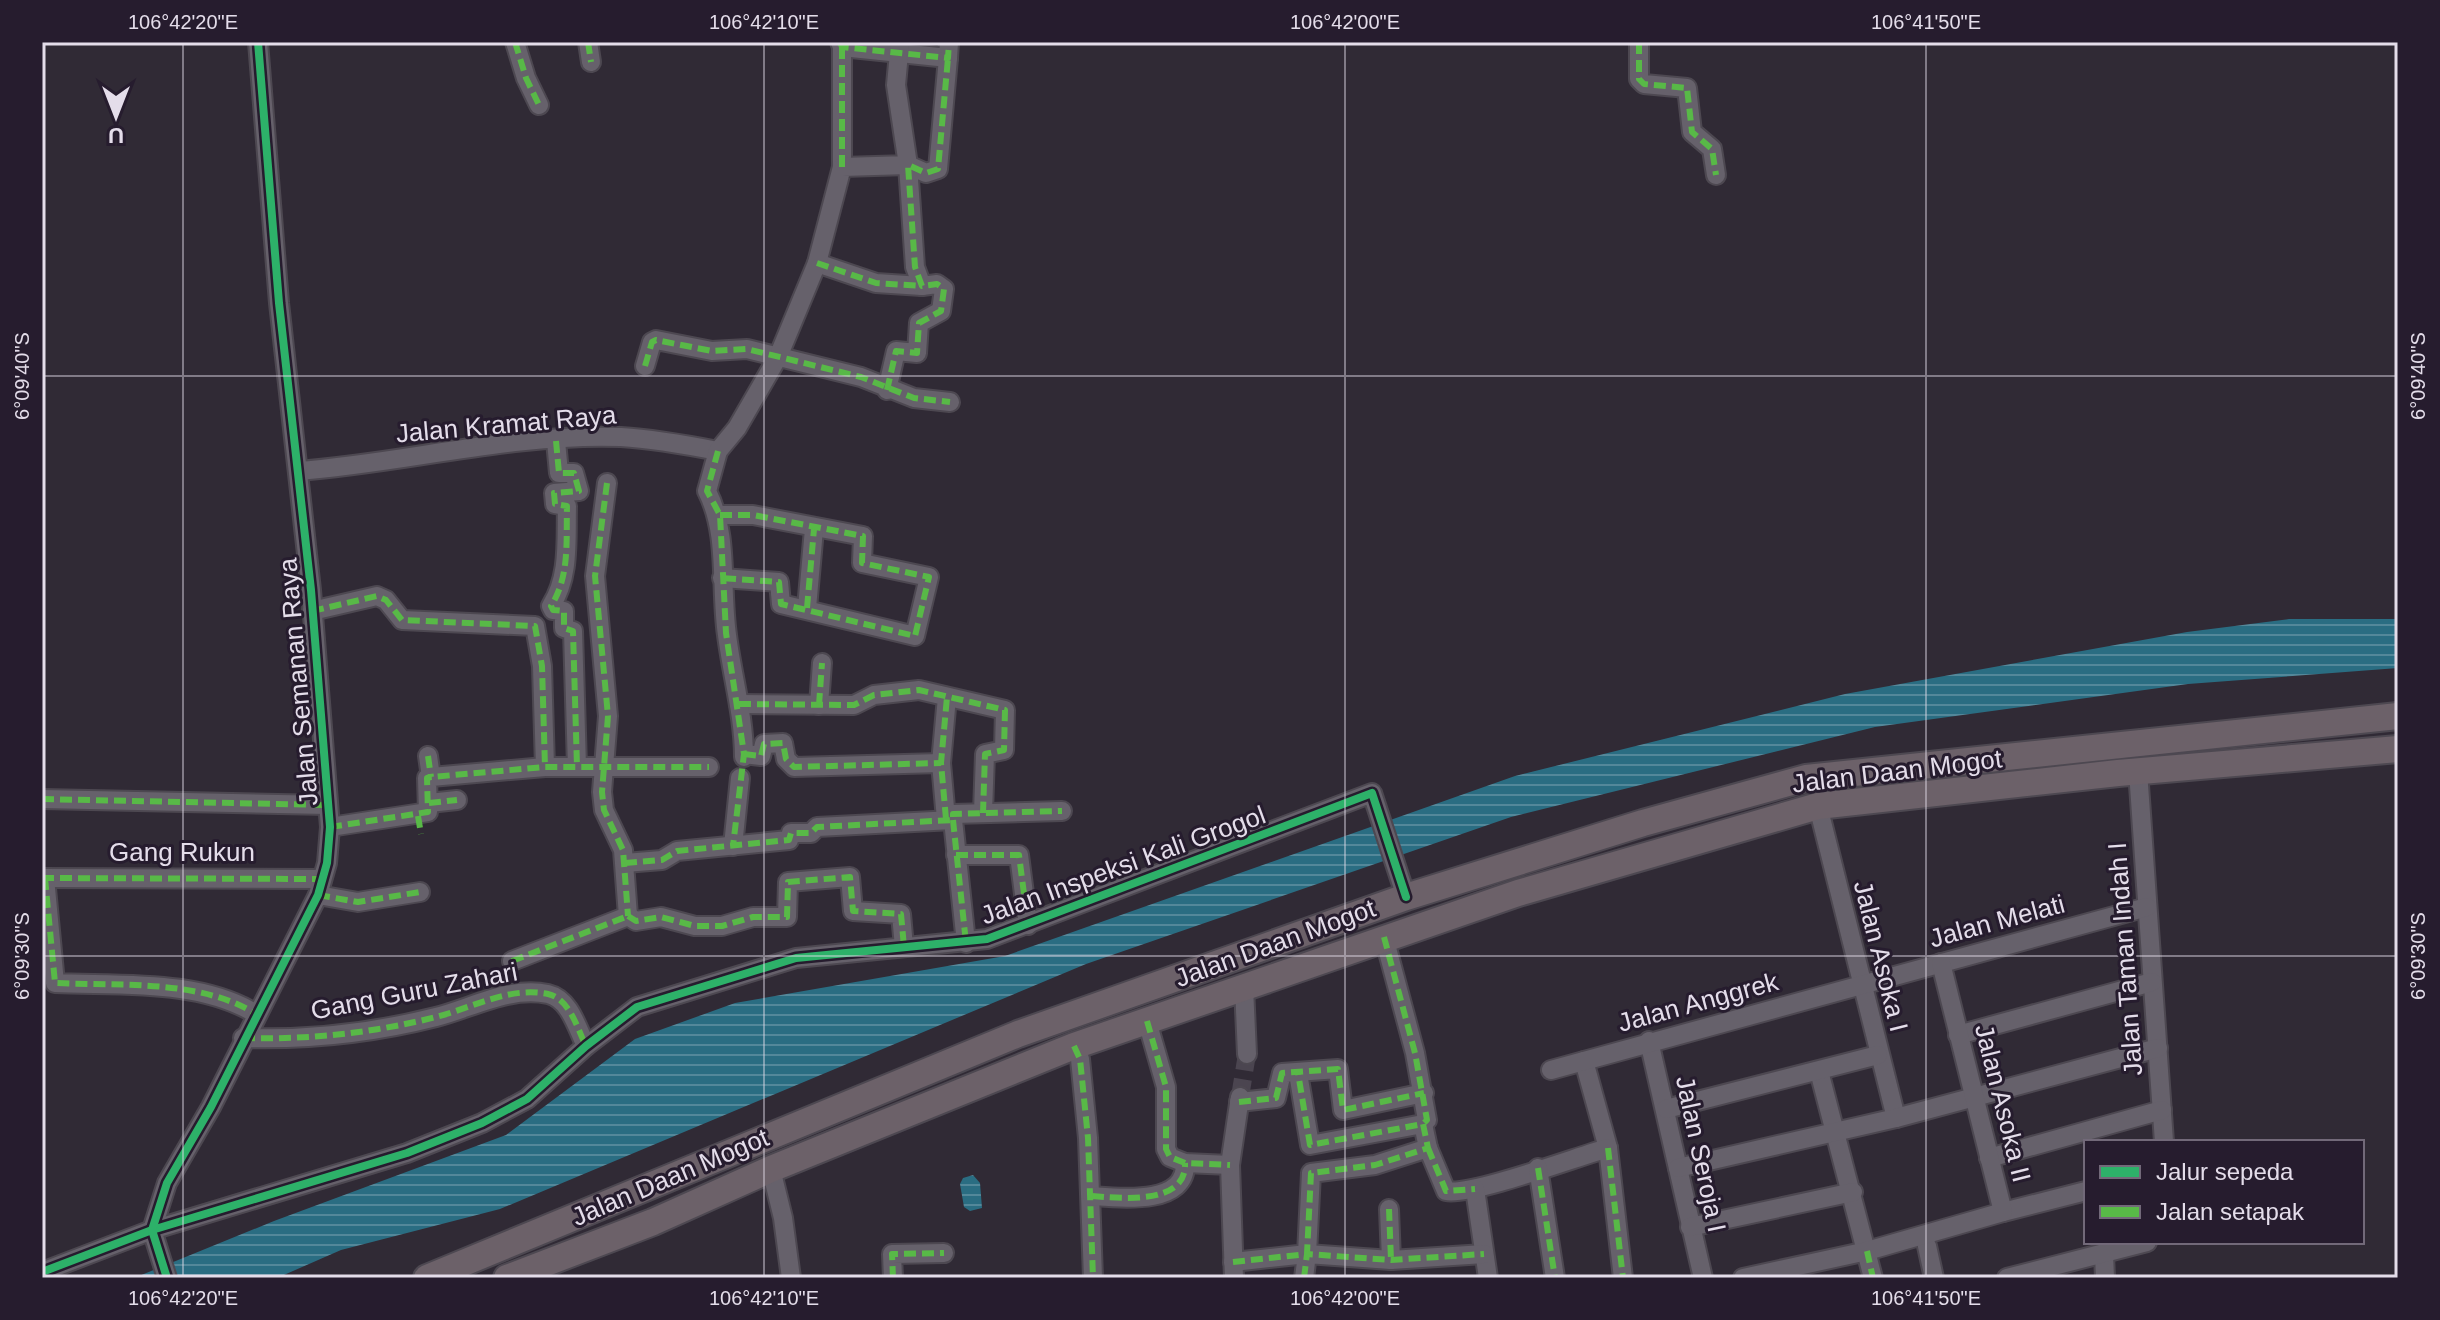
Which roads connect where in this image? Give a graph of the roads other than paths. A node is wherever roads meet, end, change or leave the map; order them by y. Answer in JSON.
{"nodes":[{"id":1,"x":258,"y":42,"type":"edge"},
{"id":2,"x":515,"y":42,"type":"edge"},
{"id":3,"x":588,"y":42,"type":"edge"},
{"id":4,"x":1639,"y":42,"type":"edge"},
{"id":5,"x":841,"y":45,"type":"edge"},
{"id":6,"x":900,"y":48,"type":"edge"},
{"id":7,"x":949,"y":50,"type":"edge"},
{"id":8,"x":591,"y":62,"type":"dead end"},
{"id":9,"x":539,"y":105,"type":"dead end"},
{"id":10,"x":908,"y":165,"type":"junction"},
{"id":11,"x":842,"y":167,"type":"junction"},
{"id":12,"x":1716,"y":175,"type":"dead end"},
{"id":13,"x":817,"y":263,"type":"junction"},
{"id":14,"x":922,"y":286,"type":"junction"},
{"id":15,"x":778,"y":357,"type":"junction"},
{"id":16,"x":645,"y":366,"type":"dead end"},
{"id":17,"x":887,"y":390,"type":"junction"},
{"id":18,"x":950,"y":402,"type":"dead end"},
{"id":19,"x":556,"y":441,"type":"junction"},
{"id":20,"x":718,"y":451,"type":"junction"},
{"id":21,"x":298,"y":471,"type":"junction"},
{"id":22,"x":607,"y":483,"type":"dead end"},
{"id":23,"x":720,"y":515,"type":"junction"},
{"id":24,"x":814,"y":529,"type":"junction"},
{"id":25,"x":722,"y":578,"type":"junction"},
{"id":26,"x":807,"y":608,"type":"junction"},
{"id":27,"x":312,"y":611,"type":"junction"},
{"id":28,"x":822,"y":663,"type":"dead end"},
{"id":29,"x":947,"y":697,"type":"junction"},
{"id":30,"x":739,"y":704,"type":"junction"},
{"id":31,"x":819,"y":705,"type":"junction"},
{"id":32,"x":2398,"y":716,"type":"edge"},
{"id":33,"x":2398,"y":749,"type":"edge"},
{"id":34,"x":428,"y":756,"type":"dead end"},
{"id":35,"x":941,"y":763,"type":"junction"},
{"id":36,"x":604,"y":766,"type":"junction"},
{"id":37,"x":545,"y":767,"type":"junction"},
{"id":38,"x":577,"y":767,"type":"junction"},
{"id":39,"x":709,"y":767,"type":"dead end"},
{"id":40,"x":2138,"y":771,"type":"junction"},
{"id":41,"x":431,"y":777,"type":"junction"},
{"id":42,"x":740,"y":778,"type":"dead end"},
{"id":43,"x":42,"y":799,"type":"edge"},
{"id":44,"x":457,"y":800,"type":"dead end"},
{"id":45,"x":328,"y":805,"type":"junction"},
{"id":46,"x":1818,"y":806,"type":"junction"},
{"id":47,"x":1062,"y":811,"type":"dead end"},
{"id":48,"x":983,"y":813,"type":"junction"},
{"id":49,"x":423,"y":817,"type":"junction"},
{"id":50,"x":949,"y":819,"type":"junction"},
{"id":51,"x":330,"y":827,"type":"junction"},
{"id":52,"x":733,"y":846,"type":"junction"},
{"id":53,"x":956,"y":855,"type":"junction"},
{"id":54,"x":625,"y":863,"type":"junction"},
{"id":55,"x":43,"y":878,"type":"edge"},
{"id":56,"x":320,"y":887,"type":"junction"},
{"id":57,"x":420,"y":892,"type":"dead end"},
{"id":58,"x":1404,"y":892,"type":"junction"},
{"id":59,"x":2147,"y":907,"type":"junction"},
{"id":60,"x":628,"y":916,"type":"junction"},
{"id":61,"x":1028,"y":925,"type":"junction"},
{"id":62,"x":1384,"y":937,"type":"junction"},
{"id":63,"x":966,"y":943,"type":"junction"},
{"id":64,"x":904,"y":947,"type":"junction"},
{"id":65,"x":512,"y":961,"type":"dead end"},
{"id":66,"x":1941,"y":963,"type":"junction"},
{"id":67,"x":2152,"y":982,"type":"junction"},
{"id":68,"x":1860,"y":985,"type":"junction"},
{"id":69,"x":1244,"y":987,"type":"junction"},
{"id":70,"x":256,"y":1014,"type":"junction"},
{"id":71,"x":1147,"y":1021,"type":"junction"},
{"id":72,"x":1018,"y":1034,"type":"junction"},
{"id":73,"x":1958,"y":1035,"type":"junction"},
{"id":74,"x":243,"y":1038,"type":"junction"},
{"id":75,"x":1649,"y":1041,"type":"junction"},
{"id":76,"x":586,"y":1046,"type":"junction"},
{"id":77,"x":1074,"y":1046,"type":"junction"},
{"id":78,"x":983,"y":1048,"type":"junction"},
{"id":79,"x":2158,"y":1048,"type":"junction"},
{"id":80,"x":1247,"y":1054,"type":"tunnel mouth"},
{"id":81,"x":1878,"y":1055,"type":"junction"},
{"id":82,"x":1584,"y":1061,"type":"junction"},
{"id":83,"x":1030,"y":1063,"type":"junction"},
{"id":84,"x":1551,"y":1070,"type":"dead end"},
{"id":85,"x":1819,"y":1071,"type":"junction"},
{"id":86,"x":1298,"y":1073,"type":"junction"},
{"id":87,"x":997,"y":1075,"type":"junction"},
{"id":88,"x":1424,"y":1093,"type":"junction"},
{"id":89,"x":1973,"y":1098,"type":"junction"},
{"id":90,"x":1666,"y":1109,"type":"junction"},
{"id":91,"x":2162,"y":1110,"type":"junction"},
{"id":92,"x":1896,"y":1118,"type":"junction"},
{"id":93,"x":1423,"y":1124,"type":"junction"},
{"id":94,"x":1836,"y":1132,"type":"junction"},
{"id":95,"x":2164,"y":1140,"type":"edge"},
{"id":96,"x":1428,"y":1148,"type":"junction"},
{"id":97,"x":1608,"y":1148,"type":"junction"},
{"id":98,"x":1989,"y":1158,"type":"junction"},
{"id":99,"x":1185,"y":1163,"type":"junction"},
{"id":100,"x":1230,"y":1165,"type":"junction"},
{"id":101,"x":703,"y":1166,"type":"junction"},
{"id":102,"x":1538,"y":1168,"type":"junction"},
{"id":103,"x":1678,"y":1168,"type":"junction"},
{"id":104,"x":771,"y":1169,"type":"junction"},
{"id":105,"x":1475,"y":1189,"type":"junction"},
{"id":106,"x":1853,"y":1192,"type":"junction"},
{"id":107,"x":2084,"y":1192,"type":"edge"},
{"id":108,"x":1092,"y":1196,"type":"junction"},
{"id":109,"x":1389,"y":1209,"type":"dead end"},
{"id":110,"x":2003,"y":1212,"type":"junction"},
{"id":111,"x":1690,"y":1227,"type":"junction"},
{"id":112,"x":152,"y":1230,"type":"junction"},
{"id":113,"x":2140,"y":1244,"type":"edge"},
{"id":114,"x":1927,"y":1246,"type":"dead end"},
{"id":115,"x":1867,"y":1251,"type":"junction"},
{"id":116,"x":944,"y":1253,"type":"dead end"},
{"id":117,"x":1307,"y":1254,"type":"junction"},
{"id":118,"x":1484,"y":1254,"type":"junction"},
{"id":119,"x":2104,"y":1254,"type":"junction"},
{"id":120,"x":1391,"y":1260,"type":"junction"},
{"id":121,"x":551,"y":1270,"type":"edge"},
{"id":122,"x":1233,"y":1270,"type":"edge"},
{"id":123,"x":164,"y":1271,"type":"edge"},
{"id":124,"x":42,"y":1272,"type":"edge"},
{"id":125,"x":517,"y":1277,"type":"edge"},
{"id":126,"x":427,"y":1278,"type":"edge"},
{"id":127,"x":791,"y":1278,"type":"edge"},
{"id":128,"x":893,"y":1278,"type":"edge"},
{"id":129,"x":1093,"y":1278,"type":"edge"},
{"id":130,"x":1304,"y":1278,"type":"edge"},
{"id":131,"x":1488,"y":1278,"type":"edge"},
{"id":132,"x":1555,"y":1278,"type":"edge"},
{"id":133,"x":1623,"y":1278,"type":"edge"},
{"id":134,"x":1703,"y":1278,"type":"edge"},
{"id":135,"x":1743,"y":1278,"type":"edge"},
{"id":136,"x":1873,"y":1278,"type":"edge"},
{"id":137,"x":1934,"y":1278,"type":"edge"},
{"id":138,"x":2007,"y":1278,"type":"edge"},
{"id":139,"x":2105,"y":1278,"type":"edge"}],
"edges":[{"from":1,"to":21,"type":"street","name":"Jalan Semanan Raya"},
{"from":2,"to":9,"type":"street"},
{"from":3,"to":8,"type":"street"},
{"from":4,"to":12,"type":"street"},
{"from":5,"to":6,"type":"street"},
{"from":5,"to":11,"type":"street"},
{"from":6,"to":7,"type":"street"},
{"from":6,"to":10,"type":"street"},
{"from":7,"to":10,"type":"street"},
{"from":10,"to":11,"type":"street"},
{"from":10,"to":14,"type":"street"},
{"from":11,"to":13,"type":"street"},
{"from":13,"to":14,"type":"street"},
{"from":13,"to":15,"type":"street"},
{"from":14,"to":17,"type":"street"},
{"from":15,"to":16,"type":"street"},
{"from":15,"to":17,"type":"street"},
{"from":15,"to":20,"type":"street"},
{"from":17,"to":18,"type":"street"},
{"from":19,"to":20,"type":"street","name":"Jalan Kramat Raya"},
{"from":19,"to":21,"type":"street","name":"Jalan Kramat Raya"},
{"from":19,"to":38,"type":"street"},
{"from":20,"to":23,"type":"street"},
{"from":21,"to":27,"type":"street","name":"Jalan Semanan Raya"},
{"from":22,"to":36,"type":"street"},
{"from":23,"to":24,"type":"street"},
{"from":23,"to":25,"type":"street"},
{"from":24,"to":26,"type":"street"},
{"from":24,"to":26,"type":"street"},
{"from":25,"to":26,"type":"street"},
{"from":25,"to":30,"type":"street"},
{"from":27,"to":37,"type":"street"},
{"from":27,"to":45,"type":"street","name":"Jalan Semanan Raya"},
{"from":28,"to":31,"type":"street"},
{"from":29,"to":31,"type":"street"},
{"from":29,"to":35,"type":"street"},
{"from":29,"to":48,"type":"street"},
{"from":30,"to":31,"type":"street"},
{"from":30,"to":35,"type":"street"},
{"from":32,"to":58,"type":"highway","name":"Jalan Daan Mogot"},
{"from":33,"to":40,"type":"highway","name":"Jalan Daan Mogot"},
{"from":34,"to":41,"type":"street"},
{"from":35,"to":50,"type":"street"},
{"from":36,"to":38,"type":"street"},
{"from":36,"to":39,"type":"street"},
{"from":36,"to":54,"type":"street"},
{"from":37,"to":38,"type":"street"},
{"from":37,"to":41,"type":"street"},
{"from":40,"to":46,"type":"highway","name":"Jalan Daan Mogot"},
{"from":40,"to":59,"type":"street","name":"Jalan Taman Indah I"},
{"from":41,"to":49,"type":"street"},
{"from":42,"to":52,"type":"street"},
{"from":43,"to":45,"type":"street"},
{"from":44,"to":49,"type":"street"},
{"from":45,"to":51,"type":"street","name":"Jalan Semanan Raya"},
{"from":46,"to":62,"type":"highway","name":"Jalan Daan Mogot"},
{"from":46,"to":68,"type":"street","name":"Jalan Asoka I"},
{"from":47,"to":48,"type":"street"},
{"from":48,"to":50,"type":"street"},
{"from":49,"to":51,"type":"street"},
{"from":50,"to":52,"type":"street"},
{"from":50,"to":53,"type":"street"},
{"from":51,"to":56,"type":"street","name":"Jalan Semanan Raya"},
{"from":52,"to":54,"type":"street"},
{"from":53,"to":61,"type":"street"},
{"from":53,"to":63,"type":"street"},
{"from":54,"to":60,"type":"street"},
{"from":55,"to":56,"type":"street","name":"Gang Rukun"},
{"from":55,"to":70,"type":"street"},
{"from":56,"to":57,"type":"street","name":"Gang Rukun"},
{"from":56,"to":70,"type":"street","name":"Jalan Semanan Raya"},
{"from":58,"to":61,"type":"street","name":"Jalan Inspeksi Kali Grogol"},
{"from":58,"to":72,"type":"highway","name":"Jalan Daan Mogot"},
{"from":59,"to":66,"type":"street","name":"Jalan Melati"},
{"from":59,"to":67,"type":"street","name":"Jalan Taman Indah I"},
{"from":60,"to":64,"type":"street"},
{"from":60,"to":65,"type":"street"},
{"from":61,"to":63,"type":"street","name":"Jalan Inspeksi Kali Grogol"},
{"from":62,"to":69,"type":"highway","name":"Jalan Daan Mogot"},
{"from":62,"to":88,"type":"street"},
{"from":63,"to":64,"type":"street","name":"Jalan Inspeksi Kali Grogol"},
{"from":64,"to":76,"type":"street","name":"Jalan Inspeksi Kali Grogol"},
{"from":66,"to":68,"type":"street","name":"Jalan Melati"},
{"from":66,"to":73,"type":"street","name":"Jalan Asoka II"},
{"from":67,"to":73,"type":"street"},
{"from":67,"to":79,"type":"street","name":"Jalan Taman Indah I"},
{"from":68,"to":75,"type":"street","name":"Jalan Anggrek"},
{"from":68,"to":81,"type":"street","name":"Jalan Asoka I"},
{"from":69,"to":71,"type":"highway","name":"Jalan Daan Mogot"},
{"from":69,"to":80,"type":"street"},
{"from":70,"to":74,"type":"street","name":"Jalan Semanan Raya"},
{"from":71,"to":77,"type":"highway","name":"Jalan Daan Mogot"},
{"from":71,"to":99,"type":"street"},
{"from":72,"to":78,"type":"highway","name":"Jalan Daan Mogot"},
{"from":72,"to":83,"type":"highway"},
{"from":73,"to":89,"type":"street","name":"Jalan Asoka II"},
{"from":74,"to":76,"type":"street","name":"Gang Guru Zahari"},
{"from":74,"to":112,"type":"street","name":"Jalan Semanan Raya"},
{"from":75,"to":82,"type":"street","name":"Jalan Anggrek"},
{"from":75,"to":90,"type":"street","name":"Jalan Seroja I"},
{"from":76,"to":112,"type":"street","name":"Jalan Inspeksi Kali Grogol"},
{"from":77,"to":83,"type":"highway","name":"Jalan Daan Mogot"},
{"from":77,"to":108,"type":"street"},
{"from":78,"to":87,"type":"highway"},
{"from":78,"to":101,"type":"highway","name":"Jalan Daan Mogot"},
{"from":79,"to":89,"type":"street"},
{"from":79,"to":91,"type":"street","name":"Jalan Taman Indah I"},
{"from":81,"to":85,"type":"street"},
{"from":81,"to":92,"type":"street","name":"Jalan Asoka I"},
{"from":82,"to":84,"type":"street","name":"Jalan Anggrek"},
{"from":82,"to":97,"type":"street"},
{"from":83,"to":87,"type":"highway","name":"Jalan Daan Mogot"},
{"from":85,"to":90,"type":"street"},
{"from":85,"to":94,"type":"street"},
{"from":86,"to":88,"type":"street"},
{"from":86,"to":93,"type":"street"},
{"from":86,"to":100,"type":"street"},
{"from":87,"to":104,"type":"highway","name":"Jalan Daan Mogot"},
{"from":88,"to":93,"type":"street"},
{"from":89,"to":92,"type":"street"},
{"from":89,"to":98,"type":"street","name":"Jalan Asoka II"},
{"from":90,"to":103,"type":"street","name":"Jalan Seroja I"},
{"from":91,"to":95,"type":"street","name":"Jalan Taman Indah I"},
{"from":91,"to":98,"type":"street"},
{"from":92,"to":94,"type":"street"},
{"from":93,"to":96,"type":"street"},
{"from":94,"to":103,"type":"street"},
{"from":94,"to":106,"type":"street"},
{"from":96,"to":105,"type":"street"},
{"from":96,"to":117,"type":"street"},
{"from":97,"to":102,"type":"street"},
{"from":97,"to":133,"type":"street"},
{"from":98,"to":110,"type":"street","name":"Jalan Asoka II"},
{"from":99,"to":100,"type":"street"},
{"from":99,"to":108,"type":"street"},
{"from":100,"to":122,"type":"street"},
{"from":101,"to":121,"type":"highway"},
{"from":101,"to":126,"type":"highway","name":"Jalan Daan Mogot"},
{"from":102,"to":105,"type":"street"},
{"from":102,"to":132,"type":"street"},
{"from":103,"to":111,"type":"street","name":"Jalan Seroja I"},
{"from":104,"to":121,"type":"highway","name":"Jalan Daan Mogot"},
{"from":104,"to":127,"type":"street"},
{"from":105,"to":118,"type":"street"},
{"from":106,"to":111,"type":"street"},
{"from":106,"to":115,"type":"street"},
{"from":107,"to":110,"type":"street"},
{"from":108,"to":129,"type":"street"},
{"from":109,"to":120,"type":"street"},
{"from":110,"to":115,"type":"street","name":"Jalan Asoka II"},
{"from":111,"to":134,"type":"street","name":"Jalan Seroja I"},
{"from":112,"to":123,"type":"street"},
{"from":112,"to":124,"type":"street","name":"Jalan Inspeksi Kali Grogol"},
{"from":113,"to":119,"type":"street"},
{"from":114,"to":137,"type":"street"},
{"from":115,"to":135,"type":"street","name":"Jalan Asoka II"},
{"from":115,"to":136,"type":"street"},
{"from":116,"to":128,"type":"street"},
{"from":117,"to":120,"type":"street"},
{"from":117,"to":122,"type":"street"},
{"from":117,"to":130,"type":"street"},
{"from":118,"to":120,"type":"street"},
{"from":118,"to":131,"type":"street"},
{"from":119,"to":138,"type":"street"},
{"from":119,"to":139,"type":"street"},
{"from":121,"to":125,"type":"highway"}]}
